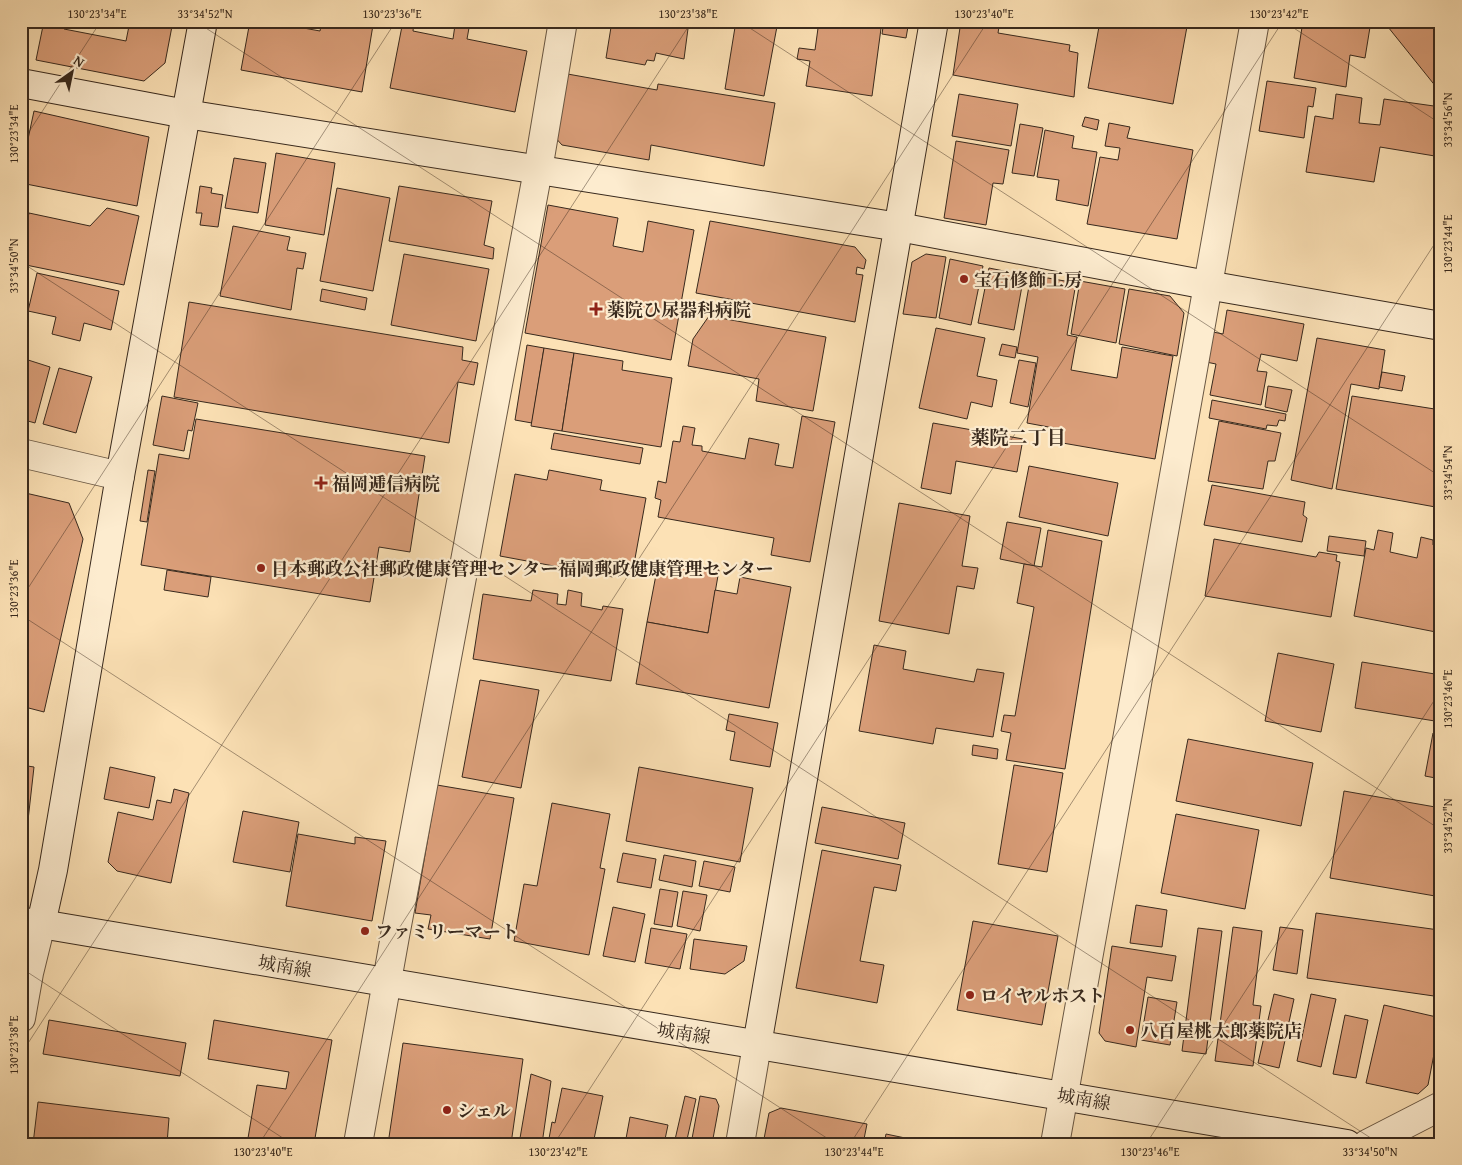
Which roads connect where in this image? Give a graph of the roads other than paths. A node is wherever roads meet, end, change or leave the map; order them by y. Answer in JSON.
{"nodes":[{"id":1,"x":203,"y":21,"type":"edge"},
{"id":2,"x":563,"y":21,"type":"edge"},
{"id":3,"x":934,"y":21,"type":"edge"},
{"id":4,"x":1255,"y":21,"type":"edge"},
{"id":5,"x":21,"y":82,"type":"edge"},
{"id":6,"x":186,"y":114,"type":"junction"},
{"id":7,"x":538,"y":170,"type":"junction"},
{"id":8,"x":899,"y":228,"type":"junction"},
{"id":9,"x":1207,"y":285,"type":"junction"},
{"id":10,"x":1441,"y":326,"type":"edge"},
{"id":11,"x":21,"y":452,"type":"edge"},
{"id":12,"x":120,"y":476,"type":"junction"},
{"id":13,"x":31,"y":923,"type":"edge"},
{"id":14,"x":387,"y":983,"type":"junction"},
{"id":15,"x":21,"y":1018,"type":"edge"},
{"id":16,"x":757,"y":1045,"type":"junction"},
{"id":17,"x":1063,"y":1095,"type":"junction"},
{"id":18,"x":1441,"y":1106,"type":"edge"},
{"id":19,"x":358,"y":1144,"type":"edge"},
{"id":20,"x":740,"y":1144,"type":"edge"},
{"id":21,"x":1055,"y":1144,"type":"edge"},
{"id":22,"x":1347,"y":1144,"type":"edge"},
{"id":23,"x":1367,"y":1144,"type":"edge"}],
"edges":[{"from":1,"to":6,"type":"street"},
{"from":2,"to":7,"type":"street"},
{"from":3,"to":8,"type":"street"},
{"from":4,"to":9,"type":"street"},
{"from":5,"to":6,"type":"street"},
{"from":6,"to":7,"type":"street"},
{"from":6,"to":12,"type":"street"},
{"from":7,"to":8,"type":"street"},
{"from":7,"to":14,"type":"street"},
{"from":8,"to":9,"type":"street"},
{"from":8,"to":16,"type":"street"},
{"from":9,"to":10,"type":"street"},
{"from":9,"to":17,"type":"street"},
{"from":11,"to":12,"type":"street"},
{"from":12,"to":13,"type":"street"},
{"from":13,"to":14,"type":"street","name":"城南線"},
{"from":13,"to":15,"type":"street"},
{"from":14,"to":16,"type":"street","name":"城南線"},
{"from":14,"to":19,"type":"street"},
{"from":16,"to":17,"type":"street","name":"城南線"},
{"from":16,"to":20,"type":"street"},
{"from":17,"to":21,"type":"street"},
{"from":17,"to":22,"type":"street","name":"城南線"},
{"from":18,"to":23,"type":"street"}]}
